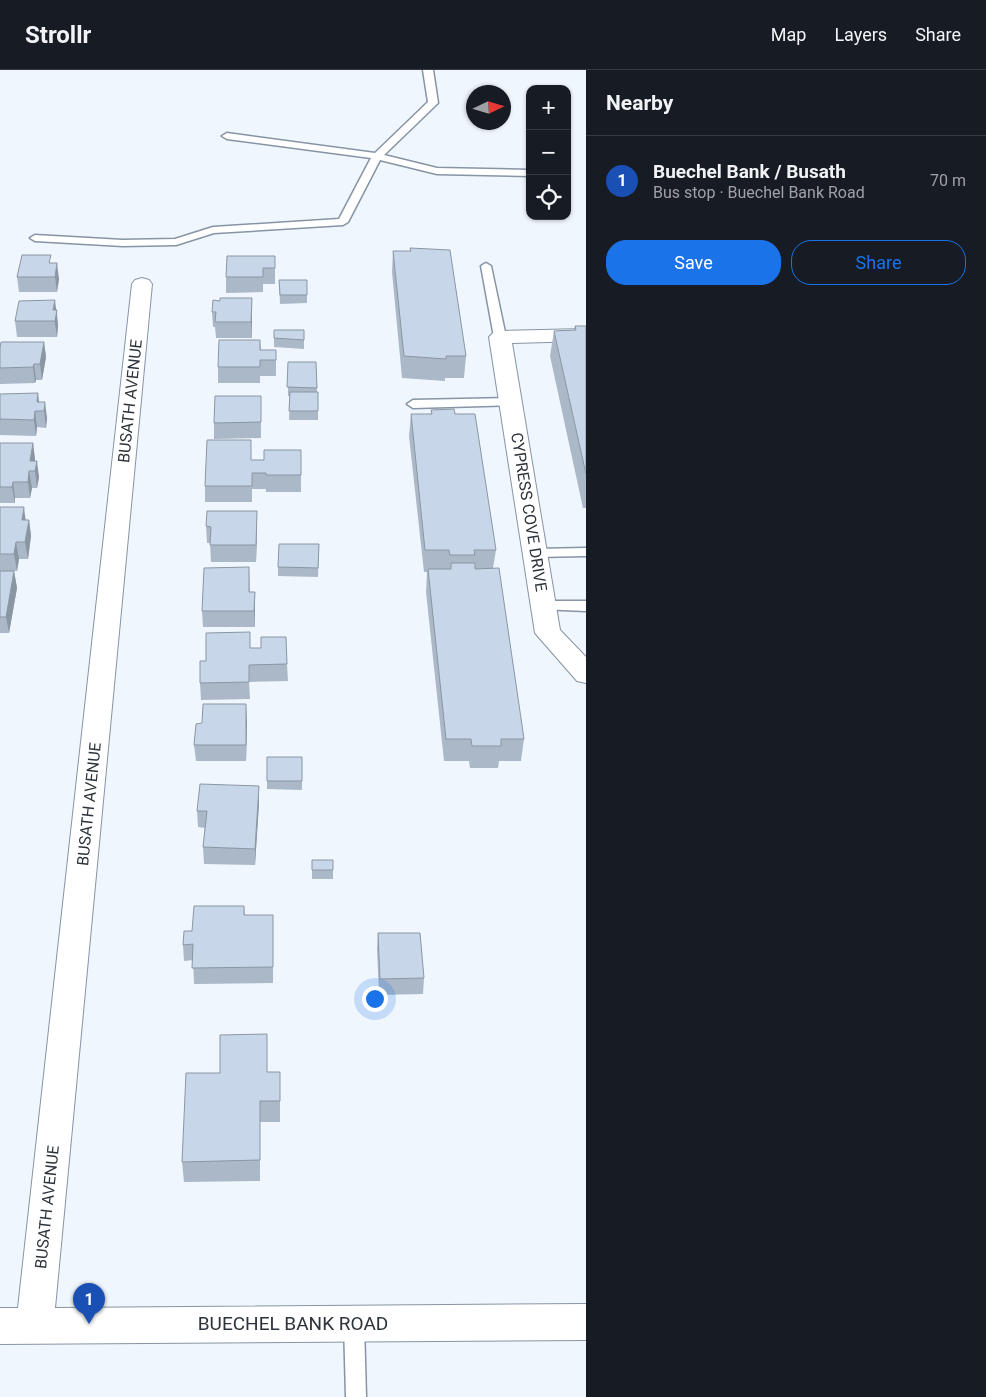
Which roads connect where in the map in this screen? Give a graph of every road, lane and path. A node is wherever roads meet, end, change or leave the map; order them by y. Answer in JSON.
{"nodes":[{"id":1,"x":428,"y":70,"type":"edge"},
{"id":2,"x":227,"y":136,"type":"dead end"},
{"id":3,"x":376,"y":156,"type":"junction"},
{"id":4,"x":526,"y":173,"type":"edge"},
{"id":5,"x":35,"y":238,"type":"dead end"},
{"id":6,"x":486,"y":266,"type":"dead end"},
{"id":7,"x":142,"y":284,"type":"dead end"},
{"id":8,"x":500,"y":336,"type":"junction"},
{"id":9,"x":586,"y":336,"type":"edge"},
{"id":10,"x":511,"y":402,"type":"junction"},
{"id":11,"x":412,"y":404,"type":"dead end"},
{"id":12,"x":586,"y":552,"type":"edge"},
{"id":13,"x":535,"y":553,"type":"junction"},
{"id":14,"x":544,"y":606,"type":"junction"},
{"id":15,"x":586,"y":606,"type":"edge"},
{"id":16,"x":586,"y":674,"type":"edge"},
{"id":17,"x":586,"y":1322,"type":"edge"},
{"id":18,"x":354,"y":1323,"type":"junction"},
{"id":19,"x":35,"y":1325,"type":"junction"},
{"id":20,"x":0,"y":1326,"type":"edge"},
{"id":21,"x":356,"y":1397,"type":"edge"}],
"edges":[{"from":1,"to":3,"type":"lane"},
{"from":2,"to":3,"type":"lane"},
{"from":3,"to":4,"type":"lane"},
{"from":3,"to":5,"type":"lane"},
{"from":6,"to":8,"type":"lane"},
{"from":7,"to":19,"type":"street","name":"BUSATH AVENUE"},
{"from":8,"to":9,"type":"street"},
{"from":8,"to":10,"type":"street","name":"CYPRESS COVE DRIVE"},
{"from":10,"to":11,"type":"lane"},
{"from":10,"to":13,"type":"street","name":"CYPRESS COVE DRIVE"},
{"from":12,"to":13,"type":"lane"},
{"from":13,"to":14,"type":"street","name":"CYPRESS COVE DRIVE"},
{"from":14,"to":15,"type":"lane"},
{"from":14,"to":16,"type":"street","name":"CYPRESS COVE DRIVE"},
{"from":17,"to":18,"type":"street","name":"BUECHEL BANK ROAD"},
{"from":18,"to":19,"type":"street","name":"BUECHEL BANK ROAD"},
{"from":18,"to":21,"type":"lane"},
{"from":19,"to":20,"type":"street","name":"BUECHEL BANK ROAD"}]}
